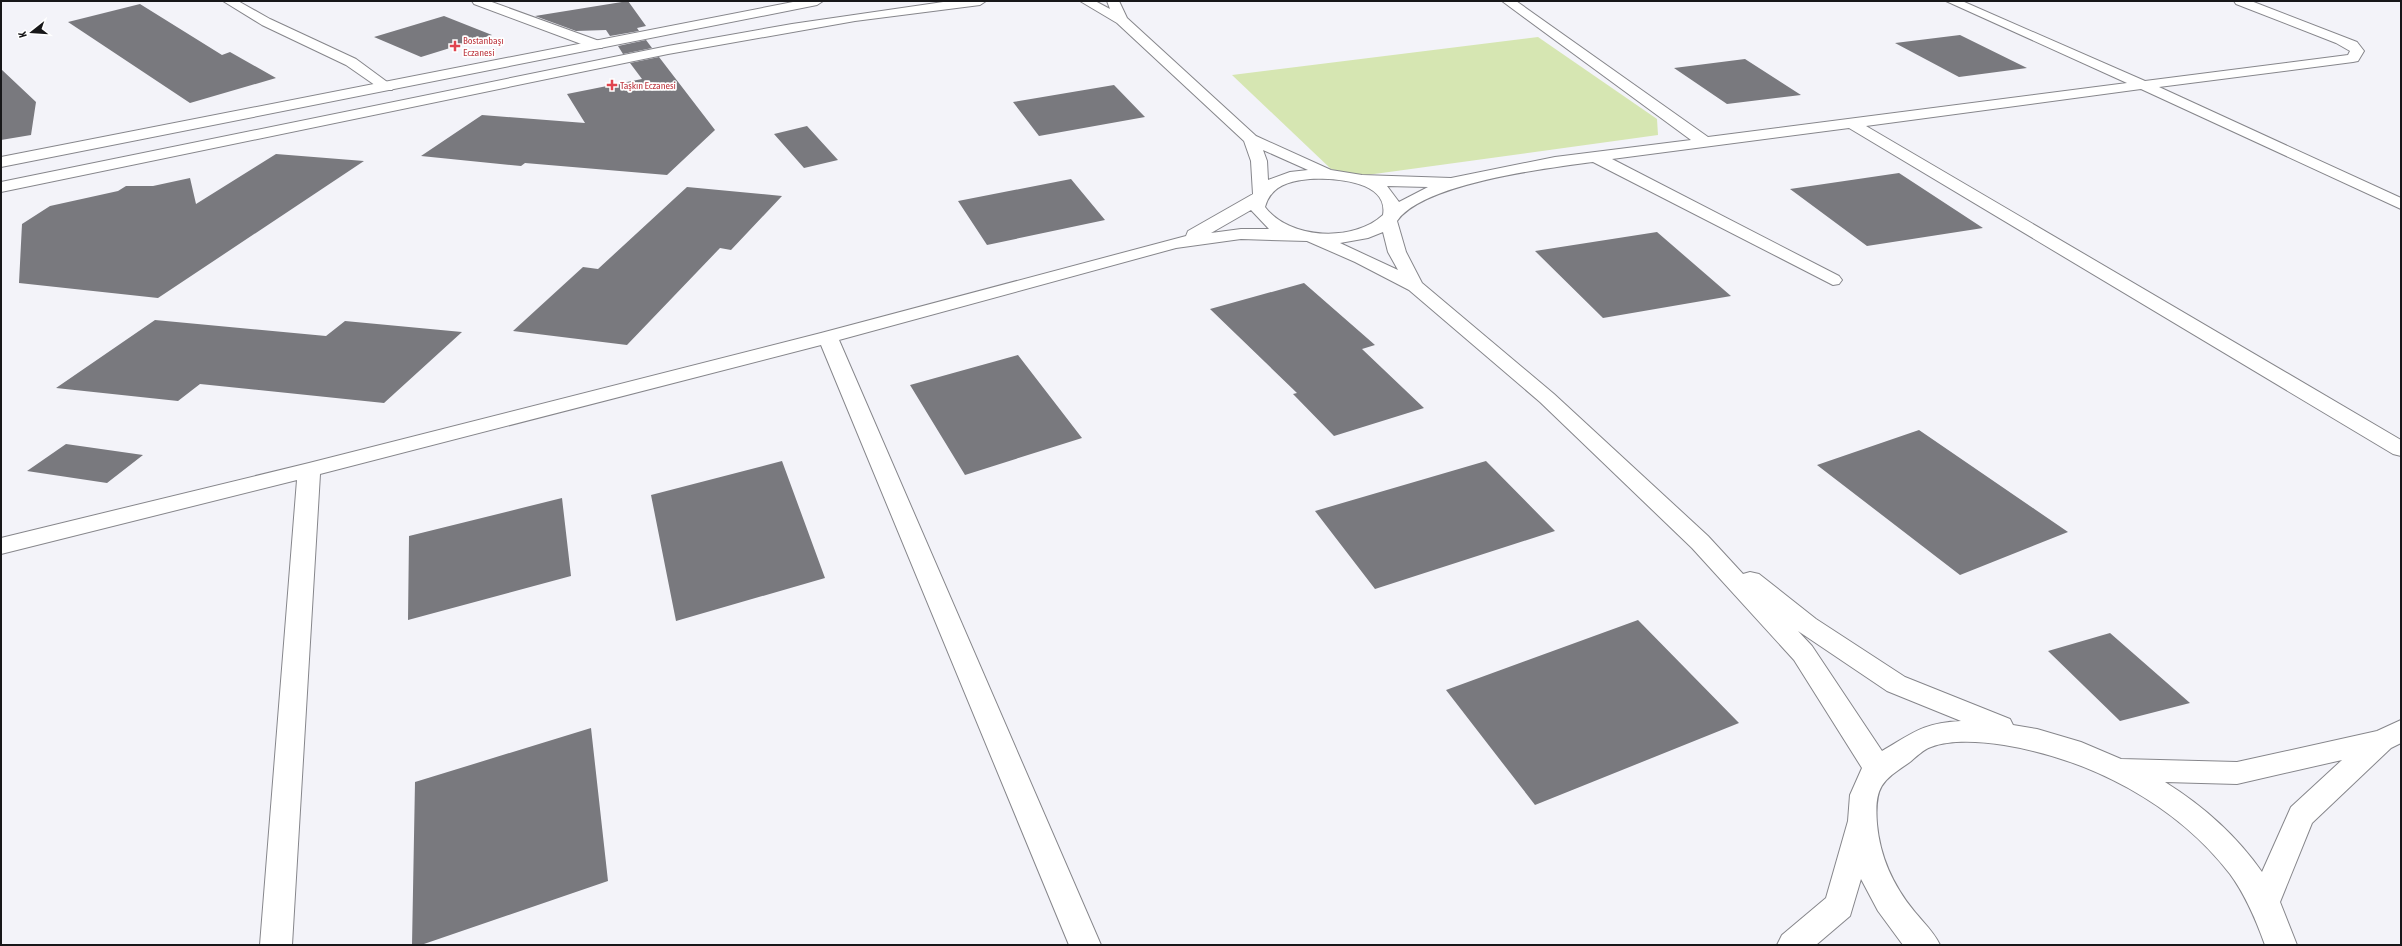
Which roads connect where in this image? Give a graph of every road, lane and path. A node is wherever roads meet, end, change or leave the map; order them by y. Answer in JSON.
{"nodes":[{"id":1,"x":229,"y":1,"type":"edge"},
{"id":2,"x":478,"y":1,"type":"edge"},
{"id":3,"x":816,"y":1,"type":"edge"},
{"id":4,"x":980,"y":1,"type":"edge"},
{"id":5,"x":1086,"y":1,"type":"edge"},
{"id":6,"x":1113,"y":1,"type":"edge"},
{"id":7,"x":1508,"y":1,"type":"edge"},
{"id":8,"x":1952,"y":1,"type":"edge"},
{"id":9,"x":2240,"y":1,"type":"edge"},
{"id":10,"x":1121,"y":20,"type":"junction"},
{"id":11,"x":597,"y":45,"type":"junction"},
{"id":12,"x":2143,"y":85,"type":"junction"},
{"id":13,"x":387,"y":87,"type":"junction"},
{"id":14,"x":1853,"y":124,"type":"junction"},
{"id":15,"x":1251,"y":139,"type":"junction"},
{"id":16,"x":1704,"y":142,"type":"junction"},
{"id":17,"x":1594,"y":156,"type":"junction"},
{"id":18,"x":1,"y":162,"type":"edge"},
{"id":19,"x":1334,"y":174,"type":"junction"},
{"id":20,"x":1362,"y":180,"type":"junction"},
{"id":21,"x":1451,"y":183,"type":"junction"},
{"id":22,"x":1,"y":187,"type":"edge"},
{"id":23,"x":1260,"y":196,"type":"junction"},
{"id":24,"x":2401,"y":204,"type":"edge"},
{"id":25,"x":1390,"y":217,"type":"junction"},
{"id":26,"x":1306,"y":235,"type":"junction"},
{"id":27,"x":1175,"y":243,"type":"junction"},
{"id":28,"x":1833,"y":280,"type":"dead end"},
{"id":29,"x":1416,"y":286,"type":"junction"},
{"id":30,"x":828,"y":337,"type":"junction"},
{"id":31,"x":2401,"y":449,"type":"edge"},
{"id":32,"x":309,"y":470,"type":"junction"},
{"id":33,"x":1700,"y":542,"type":"junction"},
{"id":34,"x":1,"y":546,"type":"edge"},
{"id":35,"x":2021,"y":735,"type":"junction"},
{"id":36,"x":2392,"y":735,"type":"edge"},
{"id":37,"x":1878,"y":769,"type":"junction"},
{"id":38,"x":2122,"y":770,"type":"junction"},
{"id":39,"x":1861,"y":823,"type":"junction"},
{"id":40,"x":2264,"y":903,"type":"junction"},
{"id":41,"x":276,"y":945,"type":"edge"},
{"id":42,"x":1085,"y":945,"type":"edge"},
{"id":43,"x":1793,"y":945,"type":"edge"},
{"id":44,"x":1924,"y":945,"type":"edge"},
{"id":45,"x":2281,"y":945,"type":"edge"}],
"edges":[{"from":1,"to":13,"type":"street"},
{"from":2,"to":11,"type":"street"},
{"from":3,"to":11,"type":"street"},
{"from":4,"to":22,"type":"street"},
{"from":5,"to":10,"type":"street"},
{"from":6,"to":10,"type":"street"},
{"from":7,"to":16,"type":"street"},
{"from":8,"to":12,"type":"street"},
{"from":9,"to":12,"type":"street"},
{"from":10,"to":15,"type":"street"},
{"from":11,"to":13,"type":"street"},
{"from":12,"to":14,"type":"street"},
{"from":12,"to":24,"type":"street"},
{"from":13,"to":18,"type":"street"},
{"from":14,"to":16,"type":"street"},
{"from":14,"to":31,"type":"street"},
{"from":15,"to":19,"type":"street"},
{"from":15,"to":23,"type":"street"},
{"from":16,"to":17,"type":"street"},
{"from":17,"to":21,"type":"street"},
{"from":17,"to":28,"type":"street"},
{"from":19,"to":20,"type":"street"},
{"from":19,"to":23,"type":"street"},
{"from":20,"to":21,"type":"street"},
{"from":20,"to":25,"type":"street"},
{"from":21,"to":25,"type":"street"},
{"from":23,"to":26,"type":"street"},
{"from":23,"to":27,"type":"street"},
{"from":25,"to":26,"type":"street"},
{"from":25,"to":29,"type":"street"},
{"from":26,"to":27,"type":"street"},
{"from":26,"to":29,"type":"street"},
{"from":27,"to":30,"type":"street"},
{"from":29,"to":33,"type":"street"},
{"from":30,"to":32,"type":"street"},
{"from":30,"to":42,"type":"street"},
{"from":32,"to":34,"type":"street"},
{"from":32,"to":41,"type":"street"},
{"from":33,"to":35,"type":"street"},
{"from":33,"to":37,"type":"street"},
{"from":35,"to":37,"type":"street"},
{"from":35,"to":38,"type":"street"},
{"from":36,"to":38,"type":"street"},
{"from":36,"to":40,"type":"street"},
{"from":37,"to":39,"type":"street"},
{"from":38,"to":40,"type":"street"},
{"from":39,"to":43,"type":"street"},
{"from":39,"to":44,"type":"street"},
{"from":40,"to":45,"type":"street"}]}
